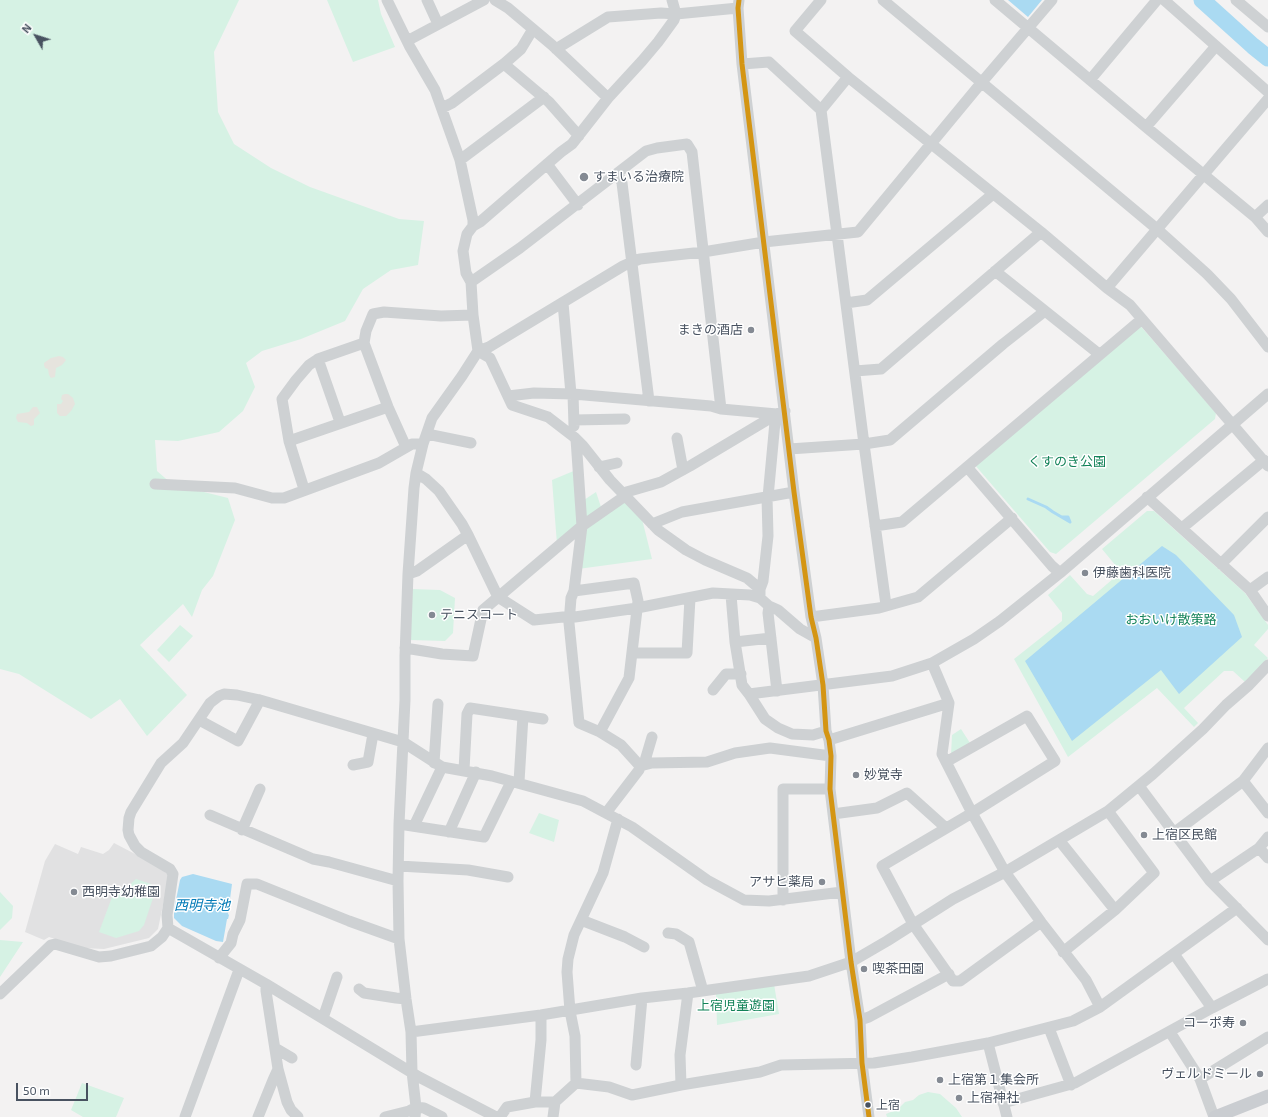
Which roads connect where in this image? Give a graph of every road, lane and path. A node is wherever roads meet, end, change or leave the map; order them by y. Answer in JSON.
{"nodes":[{"id":1,"x":387,"y":0,"type":"edge"},
{"id":2,"x":427,"y":0,"type":"edge"},
{"id":3,"x":484,"y":0,"type":"edge"},
{"id":4,"x":495,"y":0,"type":"edge"},
{"id":5,"x":672,"y":0,"type":"edge"},
{"id":6,"x":821,"y":0,"type":"edge"},
{"id":7,"x":884,"y":0,"type":"edge"},
{"id":8,"x":995,"y":0,"type":"edge"},
{"id":9,"x":1052,"y":0,"type":"edge"},
{"id":10,"x":1157,"y":0,"type":"edge"},
{"id":11,"x":1164,"y":0,"type":"edge"},
{"id":12,"x":1236,"y":0,"type":"edge"},
{"id":13,"x":739,"y":4,"type":"edge"},
{"id":14,"x":676,"y":14,"type":"junction"},
{"id":15,"x":438,"y":24,"type":"junction"},
{"id":16,"x":1268,"y":27,"type":"edge"},
{"id":17,"x":1028,"y":28,"type":"junction"},
{"id":18,"x":533,"y":29,"type":"junction"},
{"id":19,"x":407,"y":41,"type":"junction"},
{"id":20,"x":1216,"y":46,"type":"junction"},
{"id":21,"x":556,"y":49,"type":"junction"},
{"id":22,"x":504,"y":64,"type":"junction"},
{"id":23,"x":742,"y":64,"type":"junction"},
{"id":24,"x":848,"y":77,"type":"junction"},
{"id":25,"x":1090,"y":80,"type":"junction"},
{"id":26,"x":982,"y":82,"type":"junction"},
{"id":27,"x":1268,"y":92,"type":"edge"},
{"id":28,"x":544,"y":97,"type":"junction"},
{"id":29,"x":608,"y":98,"type":"junction"},
{"id":30,"x":1268,"y":99,"type":"edge"},
{"id":31,"x":442,"y":108,"type":"junction"},
{"id":32,"x":821,"y":110,"type":"junction"},
{"id":33,"x":1146,"y":127,"type":"junction"},
{"id":34,"x":579,"y":136,"type":"junction"},
{"id":35,"x":931,"y":144,"type":"junction"},
{"id":36,"x":460,"y":160,"type":"junction"},
{"id":37,"x":547,"y":164,"type":"junction"},
{"id":38,"x":618,"y":172,"type":"junction"},
{"id":39,"x":1203,"y":174,"type":"junction"},
{"id":40,"x":993,"y":194,"type":"junction"},
{"id":41,"x":578,"y":205,"type":"junction"},
{"id":42,"x":1268,"y":205,"type":"edge"},
{"id":43,"x":1256,"y":217,"type":"junction"},
{"id":44,"x":473,"y":226,"type":"junction"},
{"id":45,"x":1157,"y":229,"type":"junction"},
{"id":46,"x":1042,"y":232,"type":"junction"},
{"id":47,"x":1268,"y":232,"type":"edge"},
{"id":48,"x":838,"y":234,"type":"junction"},
{"id":49,"x":764,"y":242,"type":"junction"},
{"id":50,"x":703,"y":252,"type":"junction"},
{"id":51,"x":632,"y":262,"type":"junction"},
{"id":52,"x":995,"y":271,"type":"junction"},
{"id":53,"x":470,"y":282,"type":"junction"},
{"id":54,"x":1107,"y":288,"type":"junction"},
{"id":55,"x":846,"y":302,"type":"junction"},
{"id":56,"x":563,"y":303,"type":"junction"},
{"id":57,"x":1045,"y":311,"type":"junction"},
{"id":58,"x":473,"y":315,"type":"junction"},
{"id":59,"x":1142,"y":318,"type":"junction"},
{"id":60,"x":364,"y":344,"type":"junction"},
{"id":61,"x":1268,"y":347,"type":"edge"},
{"id":62,"x":478,"y":351,"type":"junction"},
{"id":63,"x":1099,"y":354,"type":"junction"},
{"id":64,"x":318,"y":359,"type":"junction"},
{"id":65,"x":855,"y":371,"type":"junction"},
{"id":66,"x":572,"y":394,"type":"junction"},
{"id":67,"x":1268,"y":394,"type":"edge"},
{"id":68,"x":508,"y":396,"type":"junction"},
{"id":69,"x":649,"y":401,"type":"junction"},
{"id":70,"x":388,"y":407,"type":"junction"},
{"id":71,"x":721,"y":408,"type":"junction"},
{"id":72,"x":781,"y":413,"type":"junction"},
{"id":73,"x":625,"y":419,"type":"dead end"},
{"id":74,"x":574,"y":420,"type":"junction"},
{"id":75,"x":340,"y":422,"type":"junction"},
{"id":76,"x":1232,"y":424,"type":"junction"},
{"id":77,"x":575,"y":438,"type":"junction"},
{"id":78,"x":677,"y":438,"type":"dead end"},
{"id":79,"x":425,"y":439,"type":"junction"},
{"id":80,"x":289,"y":441,"type":"junction"},
{"id":81,"x":471,"y":443,"type":"dead end"},
{"id":82,"x":864,"y":444,"type":"junction"},
{"id":83,"x":406,"y":447,"type":"junction"},
{"id":84,"x":789,"y":449,"type":"junction"},
{"id":85,"x":617,"y":463,"type":"dead end"},
{"id":86,"x":1266,"y":463,"type":"edge"},
{"id":87,"x":599,"y":467,"type":"junction"},
{"id":88,"x":967,"y":467,"type":"junction"},
{"id":89,"x":683,"y":470,"type":"junction"},
{"id":90,"x":416,"y":473,"type":"junction"},
{"id":91,"x":155,"y":484,"type":"dead end"},
{"id":92,"x":304,"y":489,"type":"junction"},
{"id":93,"x":794,"y":492,"type":"junction"},
{"id":94,"x":624,"y":495,"type":"junction"},
{"id":95,"x":768,"y":497,"type":"junction"},
{"id":96,"x":1147,"y":497,"type":"junction"},
{"id":97,"x":1268,"y":517,"type":"edge"},
{"id":98,"x":1012,"y":518,"type":"junction"},
{"id":99,"x":652,"y":524,"type":"junction"},
{"id":100,"x":582,"y":526,"type":"junction"},
{"id":101,"x":875,"y":526,"type":"junction"},
{"id":102,"x":1182,"y":528,"type":"junction"},
{"id":103,"x":468,"y":535,"type":"junction"},
{"id":104,"x":1221,"y":564,"type":"junction"},
{"id":105,"x":1060,"y":573,"type":"junction"},
{"id":106,"x":408,"y":574,"type":"junction"},
{"id":107,"x":1268,"y":576,"type":"edge"},
{"id":108,"x":1250,"y":590,"type":"junction"},
{"id":109,"x":574,"y":591,"type":"junction"},
{"id":110,"x":760,"y":593,"type":"junction"},
{"id":111,"x":731,"y":595,"type":"junction"},
{"id":112,"x":498,"y":597,"type":"junction"},
{"id":113,"x":690,"y":598,"type":"junction"},
{"id":114,"x":886,"y":605,"type":"junction"},
{"id":115,"x":769,"y":606,"type":"junction"},
{"id":116,"x":637,"y":608,"type":"junction"},
{"id":117,"x":1268,"y":616,"type":"edge"},
{"id":118,"x":570,"y":617,"type":"junction"},
{"id":119,"x":811,"y":617,"type":"junction"},
{"id":120,"x":771,"y":638,"type":"junction"},
{"id":121,"x":816,"y":638,"type":"junction"},
{"id":122,"x":735,"y":642,"type":"junction"},
{"id":123,"x":405,"y":648,"type":"junction"},
{"id":124,"x":632,"y":653,"type":"junction"},
{"id":125,"x":932,"y":662,"type":"junction"},
{"id":126,"x":1268,"y":665,"type":"edge"},
{"id":127,"x":741,"y":674,"type":"junction"},
{"id":128,"x":823,"y":686,"type":"junction"},
{"id":129,"x":713,"y":690,"type":"dead end"},
{"id":130,"x":777,"y":691,"type":"junction"},
{"id":131,"x":749,"y":694,"type":"junction"},
{"id":132,"x":260,"y":700,"type":"junction"},
{"id":133,"x":949,"y":703,"type":"junction"},
{"id":134,"x":438,"y":704,"type":"dead end"},
{"id":135,"x":523,"y":716,"type":"junction"},
{"id":136,"x":543,"y":719,"type":"dead end"},
{"id":137,"x":199,"y":720,"type":"junction"},
{"id":138,"x":600,"y":732,"type":"junction"},
{"id":139,"x":373,"y":734,"type":"junction"},
{"id":140,"x":828,"y":736,"type":"junction"},
{"id":141,"x":652,"y":737,"type":"dead end"},
{"id":142,"x":403,"y":742,"type":"junction"},
{"id":143,"x":1268,"y":748,"type":"edge"},
{"id":144,"x":831,"y":756,"type":"junction"},
{"id":145,"x":946,"y":762,"type":"junction"},
{"id":146,"x":353,"y":765,"type":"dead end"},
{"id":147,"x":438,"y":765,"type":"junction"},
{"id":148,"x":642,"y":765,"type":"junction"},
{"id":149,"x":464,"y":770,"type":"junction"},
{"id":150,"x":476,"y":772,"type":"junction"},
{"id":151,"x":515,"y":782,"type":"junction"},
{"id":152,"x":1243,"y":782,"type":"junction"},
{"id":153,"x":1139,"y":786,"type":"junction"},
{"id":154,"x":260,"y":789,"type":"dead end"},
{"id":155,"x":830,"y":789,"type":"junction"},
{"id":156,"x":1108,"y":811,"type":"junction"},
{"id":157,"x":606,"y":813,"type":"junction"},
{"id":158,"x":972,"y":813,"type":"junction"},
{"id":159,"x":1268,"y":813,"type":"edge"},
{"id":160,"x":833,"y":814,"type":"junction"},
{"id":161,"x":210,"y":815,"type":"dead end"},
{"id":162,"x":618,"y":819,"type":"junction"},
{"id":163,"x":399,"y":824,"type":"junction"},
{"id":164,"x":414,"y":826,"type":"junction"},
{"id":165,"x":946,"y":828,"type":"junction"},
{"id":166,"x":242,"y":830,"type":"junction"},
{"id":167,"x":449,"y":832,"type":"junction"},
{"id":168,"x":1175,"y":832,"type":"junction"},
{"id":169,"x":1268,"y":837,"type":"edge"},
{"id":170,"x":1059,"y":840,"type":"junction"},
{"id":171,"x":1259,"y":848,"type":"junction"},
{"id":172,"x":1268,"y":858,"type":"edge"},
{"id":173,"x":399,"y":866,"type":"junction"},
{"id":174,"x":1005,"y":872,"type":"junction"},
{"id":175,"x":508,"y":877,"type":"dead end"},
{"id":176,"x":398,"y":881,"type":"junction"},
{"id":177,"x":1210,"y":881,"type":"junction"},
{"id":178,"x":842,"y":892,"type":"junction"},
{"id":179,"x":783,"y":900,"type":"junction"},
{"id":180,"x":1237,"y":908,"type":"junction"},
{"id":181,"x":1115,"y":910,"type":"junction"},
{"id":182,"x":581,"y":920,"type":"junction"},
{"id":183,"x":1041,"y":922,"type":"junction"},
{"id":184,"x":913,"y":924,"type":"junction"},
{"id":185,"x":168,"y":928,"type":"junction"},
{"id":186,"x":668,"y":933,"type":"dead end"},
{"id":187,"x":400,"y":939,"type":"junction"},
{"id":188,"x":1268,"y":940,"type":"edge"},
{"id":189,"x":644,"y":947,"type":"dead end"},
{"id":190,"x":1064,"y":952,"type":"junction"},
{"id":191,"x":1174,"y":954,"type":"junction"},
{"id":192,"x":219,"y":958,"type":"junction"},
{"id":193,"x":851,"y":962,"type":"junction"},
{"id":194,"x":239,"y":970,"type":"junction"},
{"id":195,"x":949,"y":974,"type":"junction"},
{"id":196,"x":337,"y":977,"type":"dead end"},
{"id":197,"x":1268,"y":979,"type":"edge"},
{"id":198,"x":266,"y":984,"type":"junction"},
{"id":199,"x":360,"y":989,"type":"dead end"},
{"id":200,"x":703,"y":991,"type":"junction"},
{"id":201,"x":688,"y":993,"type":"junction"},
{"id":202,"x":0,"y":994,"type":"edge"},
{"id":203,"x":406,"y":998,"type":"junction"},
{"id":204,"x":642,"y":998,"type":"junction"},
{"id":205,"x":1100,"y":1007,"type":"junction"},
{"id":206,"x":1212,"y":1008,"type":"junction"},
{"id":207,"x":570,"y":1011,"type":"junction"},
{"id":208,"x":541,"y":1015,"type":"junction"},
{"id":209,"x":322,"y":1018,"type":"junction"},
{"id":210,"x":860,"y":1020,"type":"junction"},
{"id":211,"x":1049,"y":1028,"type":"junction"},
{"id":212,"x":412,"y":1032,"type":"junction"},
{"id":213,"x":1170,"y":1032,"type":"junction"},
{"id":214,"x":1268,"y":1038,"type":"edge"},
{"id":215,"x":988,"y":1043,"type":"junction"},
{"id":216,"x":276,"y":1048,"type":"junction"},
{"id":217,"x":292,"y":1058,"type":"dead end"},
{"id":218,"x":862,"y":1063,"type":"junction"},
{"id":219,"x":636,"y":1066,"type":"dead end"},
{"id":220,"x":278,"y":1069,"type":"junction"},
{"id":221,"x":412,"y":1072,"type":"junction"},
{"id":222,"x":1200,"y":1079,"type":"junction"},
{"id":223,"x":576,"y":1083,"type":"junction"},
{"id":224,"x":681,"y":1085,"type":"junction"},
{"id":225,"x":1071,"y":1085,"type":"junction"},
{"id":226,"x":1268,"y":1096,"type":"edge"},
{"id":227,"x":535,"y":1102,"type":"junction"},
{"id":228,"x":555,"y":1102,"type":"junction"},
{"id":229,"x":1003,"y":1103,"type":"junction"},
{"id":230,"x":416,"y":1112,"type":"edge"},
{"id":231,"x":185,"y":1117,"type":"edge"},
{"id":232,"x":258,"y":1117,"type":"edge"},
{"id":233,"x":298,"y":1117,"type":"edge"},
{"id":234,"x":385,"y":1117,"type":"edge"},
{"id":235,"x":442,"y":1117,"type":"edge"},
{"id":236,"x":496,"y":1117,"type":"edge"},
{"id":237,"x":500,"y":1117,"type":"edge"},
{"id":238,"x":553,"y":1117,"type":"edge"},
{"id":239,"x":869,"y":1117,"type":"edge"},
{"id":240,"x":1007,"y":1117,"type":"edge"},
{"id":241,"x":1214,"y":1117,"type":"edge"}],
"edges":[{"from":1,"to":19,"type":"street"},
{"from":2,"to":15,"type":"street"},
{"from":3,"to":15,"type":"street"},
{"from":4,"to":18,"type":"street"},
{"from":5,"to":14,"type":"street"},
{"from":6,"to":24,"type":"street"},
{"from":7,"to":26,"type":"street"},
{"from":8,"to":17,"type":"street"},
{"from":9,"to":17,"type":"street"},
{"from":10,"to":25,"type":"street"},
{"from":11,"to":20,"type":"street"},
{"from":12,"to":16,"type":"street"},
{"from":13,"to":14,"type":"street"},
{"from":13,"to":23,"type":"street"},
{"from":14,"to":21,"type":"street"},
{"from":14,"to":29,"type":"street"},
{"from":15,"to":19,"type":"street"},
{"from":17,"to":25,"type":"street"},
{"from":17,"to":26,"type":"street"},
{"from":18,"to":21,"type":"street"},
{"from":18,"to":22,"type":"street"},
{"from":19,"to":31,"type":"street"},
{"from":20,"to":27,"type":"street"},
{"from":20,"to":33,"type":"street"},
{"from":21,"to":29,"type":"street"},
{"from":22,"to":28,"type":"street"},
{"from":22,"to":31,"type":"street"},
{"from":23,"to":32,"type":"street"},
{"from":23,"to":49,"type":"street"},
{"from":24,"to":32,"type":"street"},
{"from":24,"to":35,"type":"street"},
{"from":25,"to":33,"type":"street"},
{"from":26,"to":35,"type":"street"},
{"from":26,"to":45,"type":"street"},
{"from":28,"to":34,"type":"street"},
{"from":28,"to":36,"type":"street"},
{"from":29,"to":34,"type":"street"},
{"from":30,"to":39,"type":"street"},
{"from":31,"to":36,"type":"street"},
{"from":32,"to":48,"type":"street"},
{"from":33,"to":39,"type":"street"},
{"from":34,"to":37,"type":"street"},
{"from":35,"to":40,"type":"street"},
{"from":35,"to":48,"type":"street"},
{"from":36,"to":44,"type":"street"},
{"from":37,"to":41,"type":"street"},
{"from":37,"to":44,"type":"street"},
{"from":38,"to":41,"type":"street"},
{"from":38,"to":50,"type":"street"},
{"from":38,"to":51,"type":"street"},
{"from":39,"to":43,"type":"street"},
{"from":39,"to":45,"type":"street"},
{"from":40,"to":46,"type":"street"},
{"from":40,"to":55,"type":"street"},
{"from":41,"to":53,"type":"street"},
{"from":42,"to":43,"type":"street"},
{"from":43,"to":47,"type":"street"},
{"from":44,"to":53,"type":"street"},
{"from":45,"to":54,"type":"street"},
{"from":45,"to":61,"type":"street"},
{"from":46,"to":52,"type":"street"},
{"from":46,"to":54,"type":"street"},
{"from":48,"to":49,"type":"street"},
{"from":48,"to":55,"type":"street"},
{"from":49,"to":50,"type":"street"},
{"from":49,"to":72,"type":"street"},
{"from":50,"to":51,"type":"street"},
{"from":50,"to":71,"type":"street"},
{"from":51,"to":56,"type":"street"},
{"from":51,"to":69,"type":"street"},
{"from":52,"to":57,"type":"street"},
{"from":52,"to":65,"type":"street"},
{"from":53,"to":58,"type":"street"},
{"from":54,"to":59,"type":"street"},
{"from":55,"to":65,"type":"street"},
{"from":56,"to":62,"type":"street"},
{"from":56,"to":66,"type":"street"},
{"from":57,"to":63,"type":"street"},
{"from":57,"to":82,"type":"street"},
{"from":58,"to":60,"type":"street"},
{"from":58,"to":62,"type":"street"},
{"from":59,"to":63,"type":"street"},
{"from":59,"to":76,"type":"street"},
{"from":60,"to":64,"type":"street"},
{"from":60,"to":70,"type":"street"},
{"from":62,"to":68,"type":"street"},
{"from":62,"to":79,"type":"street"},
{"from":63,"to":88,"type":"street"},
{"from":64,"to":75,"type":"street"},
{"from":64,"to":80,"type":"street"},
{"from":65,"to":82,"type":"street"},
{"from":66,"to":68,"type":"street"},
{"from":66,"to":69,"type":"street"},
{"from":66,"to":74,"type":"street"},
{"from":67,"to":76,"type":"street"},
{"from":68,"to":77,"type":"street"},
{"from":69,"to":71,"type":"street"},
{"from":70,"to":75,"type":"street"},
{"from":70,"to":83,"type":"street"},
{"from":71,"to":72,"type":"street"},
{"from":72,"to":84,"type":"street"},
{"from":72,"to":89,"type":"street"},
{"from":72,"to":95,"type":"street"},
{"from":73,"to":74,"type":"street"},
{"from":74,"to":77,"type":"street"},
{"from":75,"to":80,"type":"street"},
{"from":76,"to":86,"type":"street"},
{"from":76,"to":96,"type":"street"},
{"from":77,"to":87,"type":"street"},
{"from":77,"to":100,"type":"street"},
{"from":78,"to":89,"type":"street"},
{"from":79,"to":81,"type":"street"},
{"from":79,"to":83,"type":"street"},
{"from":79,"to":90,"type":"street"},
{"from":80,"to":92,"type":"street"},
{"from":82,"to":84,"type":"street"},
{"from":82,"to":101,"type":"street"},
{"from":83,"to":92,"type":"street"},
{"from":84,"to":93,"type":"street"},
{"from":85,"to":87,"type":"street"},
{"from":86,"to":102,"type":"street"},
{"from":87,"to":94,"type":"street"},
{"from":88,"to":98,"type":"street"},
{"from":88,"to":101,"type":"street"},
{"from":89,"to":94,"type":"street"},
{"from":90,"to":103,"type":"street"},
{"from":90,"to":106,"type":"street"},
{"from":91,"to":92,"type":"street"},
{"from":93,"to":95,"type":"street"},
{"from":93,"to":119,"type":"street"},
{"from":94,"to":99,"type":"street"},
{"from":94,"to":100,"type":"street"},
{"from":95,"to":99,"type":"street"},
{"from":95,"to":110,"type":"street"},
{"from":96,"to":102,"type":"street"},
{"from":96,"to":105,"type":"street"},
{"from":97,"to":104,"type":"street"},
{"from":98,"to":105,"type":"street"},
{"from":98,"to":114,"type":"street"},
{"from":99,"to":110,"type":"street"},
{"from":100,"to":109,"type":"street"},
{"from":100,"to":112,"type":"street"},
{"from":101,"to":114,"type":"street"},
{"from":102,"to":104,"type":"street"},
{"from":103,"to":106,"type":"street"},
{"from":103,"to":112,"type":"street"},
{"from":104,"to":108,"type":"street"},
{"from":105,"to":125,"type":"street"},
{"from":106,"to":123,"type":"street"},
{"from":107,"to":108,"type":"street"},
{"from":108,"to":117,"type":"street"},
{"from":109,"to":116,"type":"street"},
{"from":109,"to":118,"type":"street"},
{"from":110,"to":111,"type":"street"},
{"from":110,"to":115,"type":"street"},
{"from":111,"to":113,"type":"street"},
{"from":111,"to":122,"type":"street"},
{"from":112,"to":118,"type":"street"},
{"from":112,"to":123,"type":"street"},
{"from":113,"to":116,"type":"street"},
{"from":113,"to":124,"type":"street"},
{"from":114,"to":119,"type":"street"},
{"from":115,"to":120,"type":"street"},
{"from":115,"to":121,"type":"street"},
{"from":116,"to":118,"type":"street"},
{"from":116,"to":124,"type":"street"},
{"from":118,"to":138,"type":"street"},
{"from":119,"to":121,"type":"street"},
{"from":120,"to":122,"type":"street"},
{"from":120,"to":130,"type":"street"},
{"from":121,"to":128,"type":"street"},
{"from":122,"to":127,"type":"street"},
{"from":123,"to":142,"type":"street"},
{"from":124,"to":138,"type":"street"},
{"from":125,"to":128,"type":"street"},
{"from":125,"to":133,"type":"street"},
{"from":126,"to":153,"type":"street"},
{"from":127,"to":129,"type":"street"},
{"from":127,"to":131,"type":"street"},
{"from":128,"to":130,"type":"street"},
{"from":128,"to":140,"type":"street"},
{"from":130,"to":131,"type":"street"},
{"from":131,"to":140,"type":"street"},
{"from":132,"to":137,"type":"street"},
{"from":132,"to":137,"type":"street"},
{"from":132,"to":139,"type":"street"},
{"from":133,"to":140,"type":"street"},
{"from":133,"to":145,"type":"street"},
{"from":134,"to":147,"type":"street"},
{"from":135,"to":136,"type":"street"},
{"from":135,"to":149,"type":"street"},
{"from":135,"to":151,"type":"street"},
{"from":137,"to":185,"type":"street"},
{"from":138,"to":148,"type":"street"},
{"from":139,"to":142,"type":"street"},
{"from":139,"to":146,"type":"street"},
{"from":140,"to":144,"type":"street"},
{"from":141,"to":148,"type":"street"},
{"from":142,"to":147,"type":"street"},
{"from":142,"to":163,"type":"street"},
{"from":143,"to":152,"type":"street"},
{"from":144,"to":148,"type":"street"},
{"from":144,"to":155,"type":"street"},
{"from":145,"to":158,"type":"street"},
{"from":145,"to":158,"type":"street"},
{"from":147,"to":149,"type":"street"},
{"from":147,"to":164,"type":"street"},
{"from":148,"to":157,"type":"street"},
{"from":149,"to":150,"type":"street"},
{"from":150,"to":151,"type":"street"},
{"from":150,"to":167,"type":"street"},
{"from":151,"to":157,"type":"street"},
{"from":151,"to":167,"type":"street"},
{"from":152,"to":159,"type":"street"},
{"from":152,"to":168,"type":"street"},
{"from":153,"to":156,"type":"street"},
{"from":153,"to":168,"type":"street"},
{"from":154,"to":166,"type":"street"},
{"from":155,"to":160,"type":"street"},
{"from":155,"to":179,"type":"street"},
{"from":156,"to":170,"type":"street"},
{"from":156,"to":181,"type":"street"},
{"from":157,"to":162,"type":"street"},
{"from":158,"to":165,"type":"street"},
{"from":158,"to":174,"type":"street"},
{"from":160,"to":165,"type":"street"},
{"from":160,"to":178,"type":"street"},
{"from":161,"to":166,"type":"street"},
{"from":162,"to":179,"type":"street"},
{"from":162,"to":182,"type":"street"},
{"from":163,"to":164,"type":"street"},
{"from":163,"to":173,"type":"street"},
{"from":164,"to":167,"type":"street"},
{"from":165,"to":184,"type":"street"},
{"from":166,"to":176,"type":"street"},
{"from":168,"to":177,"type":"street"},
{"from":169,"to":171,"type":"street"},
{"from":170,"to":174,"type":"street"},
{"from":170,"to":181,"type":"street"},
{"from":171,"to":172,"type":"street"},
{"from":171,"to":177,"type":"street"},
{"from":173,"to":175,"type":"street"},
{"from":173,"to":176,"type":"street"},
{"from":174,"to":183,"type":"street"},
{"from":174,"to":184,"type":"street"},
{"from":176,"to":187,"type":"street"},
{"from":177,"to":180,"type":"street"},
{"from":178,"to":179,"type":"street"},
{"from":178,"to":193,"type":"street"},
{"from":180,"to":188,"type":"street"},
{"from":180,"to":191,"type":"street"},
{"from":181,"to":190,"type":"street"},
{"from":182,"to":189,"type":"street"},
{"from":182,"to":207,"type":"street"},
{"from":183,"to":190,"type":"street"},
{"from":183,"to":195,"type":"street"},
{"from":184,"to":193,"type":"street"},
{"from":184,"to":195,"type":"street"},
{"from":185,"to":192,"type":"street"},
{"from":185,"to":202,"type":"street"},
{"from":186,"to":200,"type":"street"},
{"from":187,"to":192,"type":"street"},
{"from":187,"to":203,"type":"street"},
{"from":190,"to":205,"type":"street"},
{"from":191,"to":205,"type":"street"},
{"from":191,"to":206,"type":"street"},
{"from":192,"to":194,"type":"street"},
{"from":193,"to":200,"type":"street"},
{"from":193,"to":210,"type":"street"},
{"from":194,"to":198,"type":"street"},
{"from":194,"to":231,"type":"street"},
{"from":195,"to":210,"type":"street"},
{"from":196,"to":209,"type":"street"},
{"from":197,"to":206,"type":"street"},
{"from":198,"to":209,"type":"street"},
{"from":198,"to":216,"type":"street"},
{"from":199,"to":203,"type":"street"},
{"from":200,"to":201,"type":"street"},
{"from":201,"to":204,"type":"street"},
{"from":201,"to":224,"type":"street"},
{"from":203,"to":212,"type":"street"},
{"from":204,"to":207,"type":"street"},
{"from":204,"to":219,"type":"street"},
{"from":205,"to":211,"type":"street"},
{"from":206,"to":213,"type":"street"},
{"from":207,"to":208,"type":"street"},
{"from":207,"to":223,"type":"street"},
{"from":208,"to":212,"type":"street"},
{"from":208,"to":227,"type":"street"},
{"from":209,"to":221,"type":"street"},
{"from":210,"to":218,"type":"street"},
{"from":211,"to":215,"type":"street"},
{"from":211,"to":225,"type":"street"},
{"from":212,"to":221,"type":"street"},
{"from":213,"to":222,"type":"street"},
{"from":213,"to":225,"type":"street"},
{"from":214,"to":222,"type":"street"},
{"from":215,"to":218,"type":"street"},
{"from":215,"to":229,"type":"street"},
{"from":216,"to":217,"type":"street"},
{"from":216,"to":220,"type":"street"},
{"from":218,"to":224,"type":"street"},
{"from":218,"to":239,"type":"street"},
{"from":220,"to":232,"type":"street"},
{"from":220,"to":233,"type":"street"},
{"from":221,"to":230,"type":"street"},
{"from":221,"to":236,"type":"street"},
{"from":222,"to":241,"type":"street"},
{"from":223,"to":224,"type":"street"},
{"from":223,"to":228,"type":"street"},
{"from":225,"to":229,"type":"street"},
{"from":226,"to":241,"type":"main road"},
{"from":227,"to":228,"type":"street"},
{"from":227,"to":237,"type":"street"},
{"from":228,"to":238,"type":"street"},
{"from":229,"to":240,"type":"street"},
{"from":230,"to":234,"type":"street"},
{"from":230,"to":235,"type":"street"}]}
